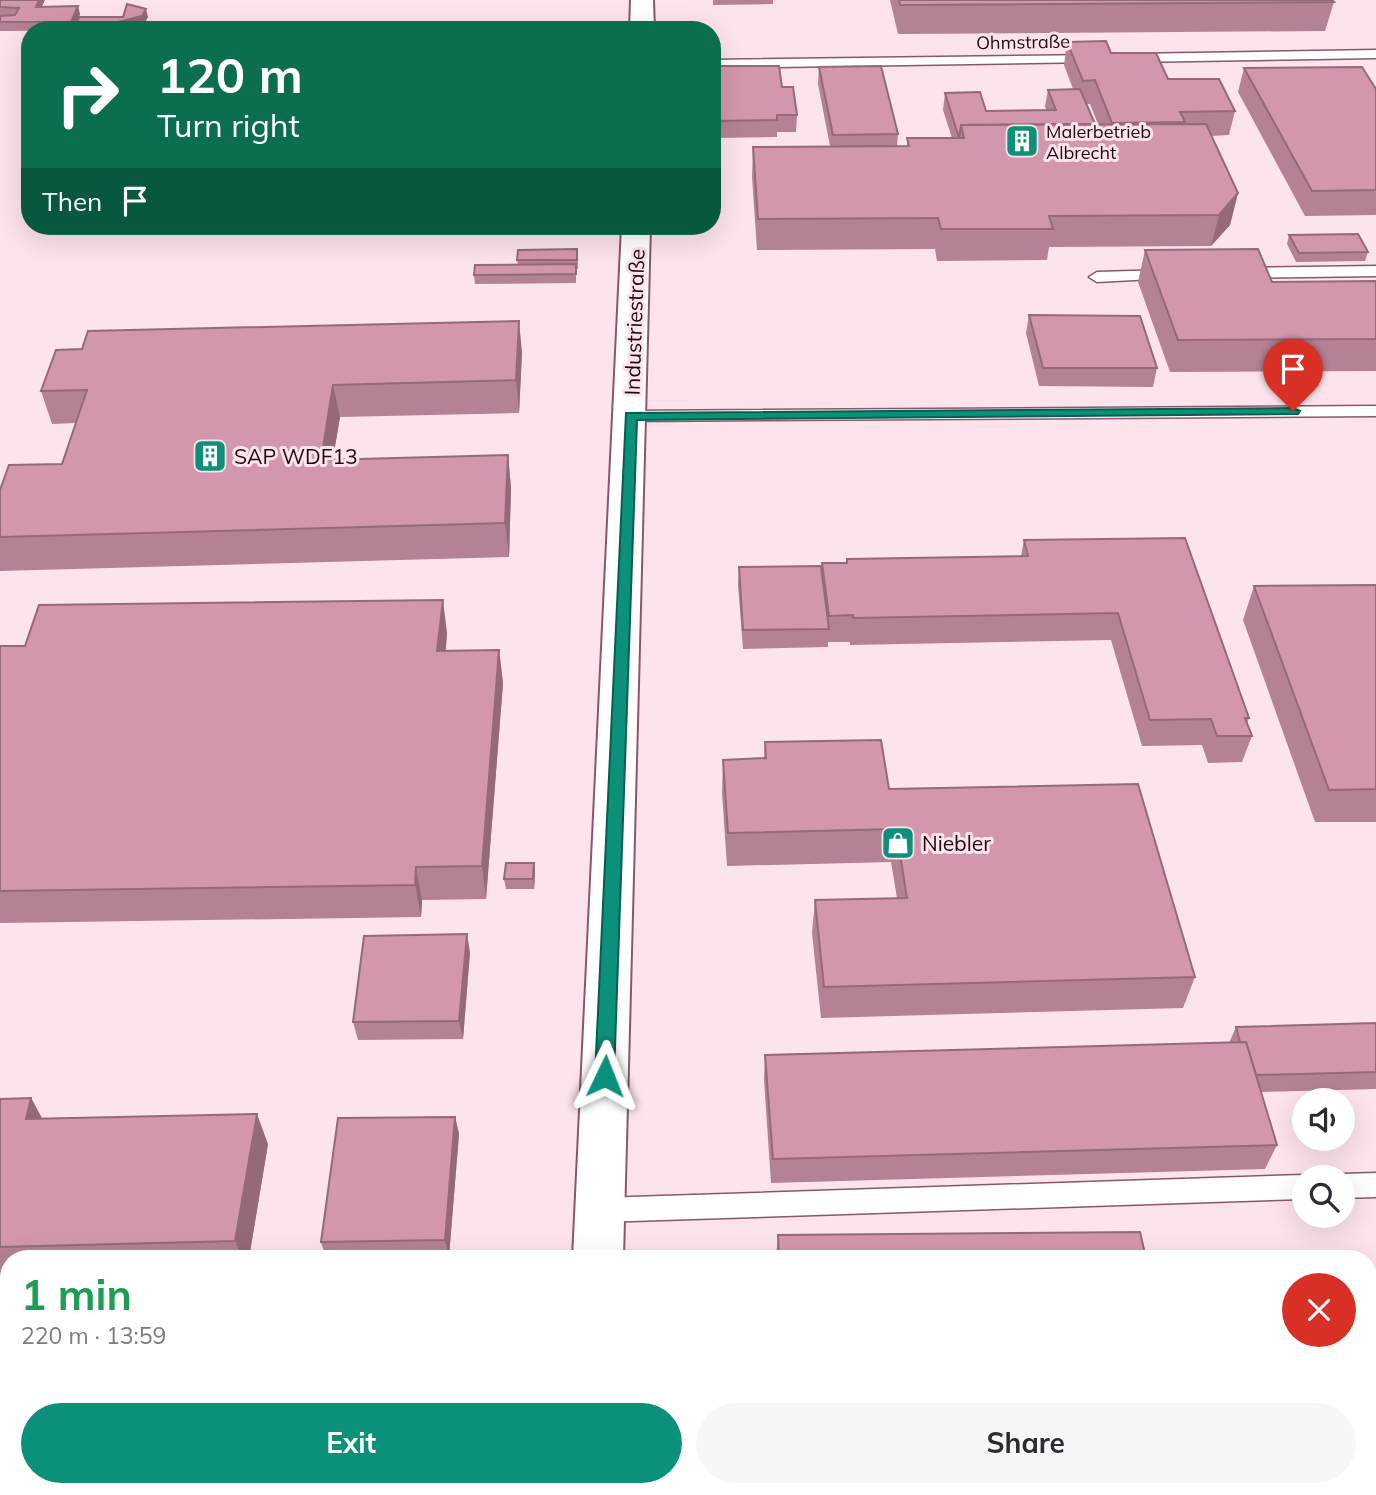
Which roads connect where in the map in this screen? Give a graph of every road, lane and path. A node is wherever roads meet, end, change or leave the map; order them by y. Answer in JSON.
{"nodes":[{"id":1,"x":642,"y":0,"type":"edge"},
{"id":2,"x":642,"y":21,"type":"edge"},
{"id":3,"x":1376,"y":54,"type":"edge"},
{"id":4,"x":721,"y":64,"type":"edge"},
{"id":5,"x":636,"y":235,"type":"edge"},
{"id":6,"x":1376,"y":271,"type":"edge"},
{"id":7,"x":1221,"y":274,"type":"edge"},
{"id":8,"x":1180,"y":275,"type":"edge"},
{"id":9,"x":1097,"y":277,"type":"dead end"},
{"id":10,"x":1376,"y":411,"type":"edge"},
{"id":11,"x":631,"y":416,"type":"junction"},
{"id":12,"x":1376,"y":1185,"type":"edge"},
{"id":13,"x":1355,"y":1186,"type":"edge"},
{"id":14,"x":1292,"y":1187,"type":"edge"},
{"id":15,"x":600,"y":1210,"type":"junction"},
{"id":16,"x":598,"y":1250,"type":"edge"}],
"edges":[{"from":1,"to":2,"type":"street"},
{"from":3,"to":4,"type":"lane","name":"Ohmstraße"},
{"from":5,"to":11,"type":"street","name":"Industriestraße"},
{"from":6,"to":7,"type":"lane"},
{"from":8,"to":9,"type":"lane"},
{"from":10,"to":11,"type":"lane"},
{"from":11,"to":15,"type":"street","name":"Industriestraße"},
{"from":12,"to":13,"type":"lane"},
{"from":14,"to":15,"type":"lane"},
{"from":15,"to":16,"type":"street","name":"Industriestraße"}]}
